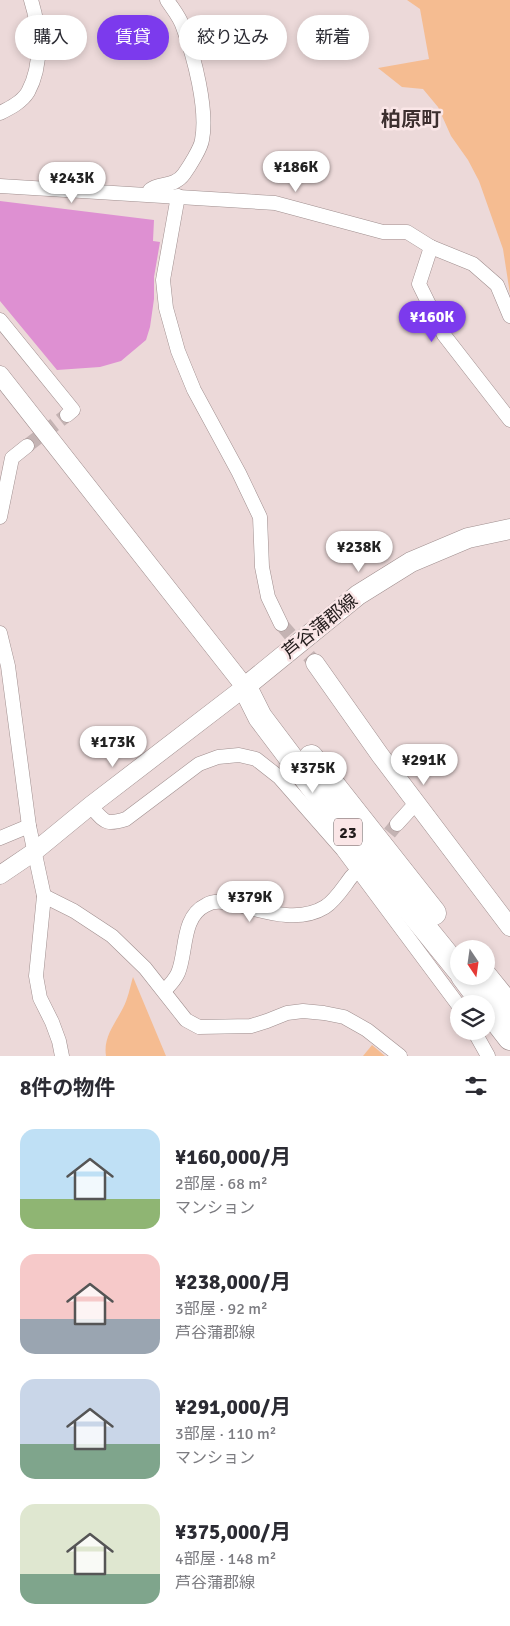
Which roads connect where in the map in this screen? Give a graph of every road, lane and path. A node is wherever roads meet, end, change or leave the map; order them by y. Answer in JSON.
{"nodes":[{"id":1,"x":31,"y":0,"type":"edge"},
{"id":2,"x":167,"y":0,"type":"edge"},
{"id":3,"x":0,"y":113,"type":"edge"},
{"id":4,"x":0,"y":186,"type":"edge"},
{"id":5,"x":145,"y":194,"type":"junction"},
{"id":6,"x":178,"y":196,"type":"junction"},
{"id":7,"x":431,"y":247,"type":"junction"},
{"id":8,"x":510,"y":316,"type":"edge"},
{"id":9,"x":0,"y":320,"type":"edge"},
{"id":10,"x":0,"y":375,"type":"edge"},
{"id":11,"x":67,"y":415,"type":"dead end"},
{"id":12,"x":510,"y":420,"type":"edge"},
{"id":13,"x":27,"y":446,"type":"tunnel mouth"},
{"id":14,"x":6,"y":457,"type":"edge"},
{"id":15,"x":0,"y":517,"type":"edge"},
{"id":16,"x":510,"y":529,"type":"edge"},
{"id":17,"x":281,"y":624,"type":"tunnel mouth"},
{"id":18,"x":0,"y":633,"type":"edge"},
{"id":19,"x":315,"y":663,"type":"tunnel mouth"},
{"id":20,"x":4,"y":667,"type":"edge"},
{"id":21,"x":245,"y":688,"type":"junction"},
{"id":22,"x":416,"y":802,"type":"junction"},
{"id":23,"x":90,"y":806,"type":"junction"},
{"id":24,"x":397,"y":824,"type":"tunnel mouth"},
{"id":25,"x":29,"y":826,"type":"junction"},
{"id":26,"x":0,"y":838,"type":"edge"},
{"id":27,"x":34,"y":852,"type":"junction"},
{"id":28,"x":0,"y":875,"type":"edge"},
{"id":29,"x":352,"y":876,"type":"dead end"},
{"id":30,"x":44,"y":896,"type":"junction"},
{"id":31,"x":510,"y":927,"type":"edge"},
{"id":32,"x":456,"y":940,"type":"edge"},
{"id":33,"x":450,"y":959,"type":"edge"},
{"id":34,"x":470,"y":985,"type":"edge"},
{"id":35,"x":492,"y":985,"type":"edge"},
{"id":36,"x":164,"y":991,"type":"junction"},
{"id":37,"x":451,"y":995,"type":"edge"},
{"id":38,"x":477,"y":995,"type":"edge"},
{"id":39,"x":510,"y":1008,"type":"edge"},
{"id":40,"x":495,"y":1018,"type":"edge"},
{"id":41,"x":510,"y":1038,"type":"edge"},
{"id":42,"x":479,"y":1040,"type":"edge"},
{"id":43,"x":62,"y":1056,"type":"edge"},
{"id":44,"x":400,"y":1056,"type":"edge"},
{"id":45,"x":488,"y":1056,"type":"edge"}],
"edges":[{"from":1,"to":3,"type":"street"},
{"from":2,"to":5,"type":"street"},
{"from":4,"to":5,"type":"street"},
{"from":5,"to":6,"type":"street"},
{"from":6,"to":7,"type":"street"},
{"from":6,"to":17,"type":"street"},
{"from":7,"to":8,"type":"street"},
{"from":7,"to":12,"type":"street"},
{"from":9,"to":11,"type":"street"},
{"from":10,"to":21,"type":"street"},
{"from":13,"to":14,"type":"street"},
{"from":14,"to":15,"type":"street"},
{"from":16,"to":21,"type":"main road","name":"芦谷蒲郡線"},
{"from":18,"to":20,"type":"street"},
{"from":19,"to":22,"type":"street"},
{"from":20,"to":25,"type":"street"},
{"from":21,"to":23,"type":"street"},
{"from":21,"to":32,"type":"highway","number":"23"},
{"from":21,"to":33,"type":"highway","number":"23"},
{"from":22,"to":24,"type":"street"},
{"from":22,"to":31,"type":"street"},
{"from":23,"to":27,"type":"street"},
{"from":23,"to":37,"type":"street"},
{"from":25,"to":26,"type":"street"},
{"from":25,"to":27,"type":"street"},
{"from":27,"to":28,"type":"street"},
{"from":27,"to":30,"type":"street"},
{"from":29,"to":36,"type":"street"},
{"from":30,"to":36,"type":"street"},
{"from":30,"to":43,"type":"street"},
{"from":34,"to":38,"type":"highway"},
{"from":35,"to":39,"type":"highway"},
{"from":36,"to":44,"type":"street"},
{"from":40,"to":41,"type":"highway"},
{"from":42,"to":45,"type":"street"}]}
